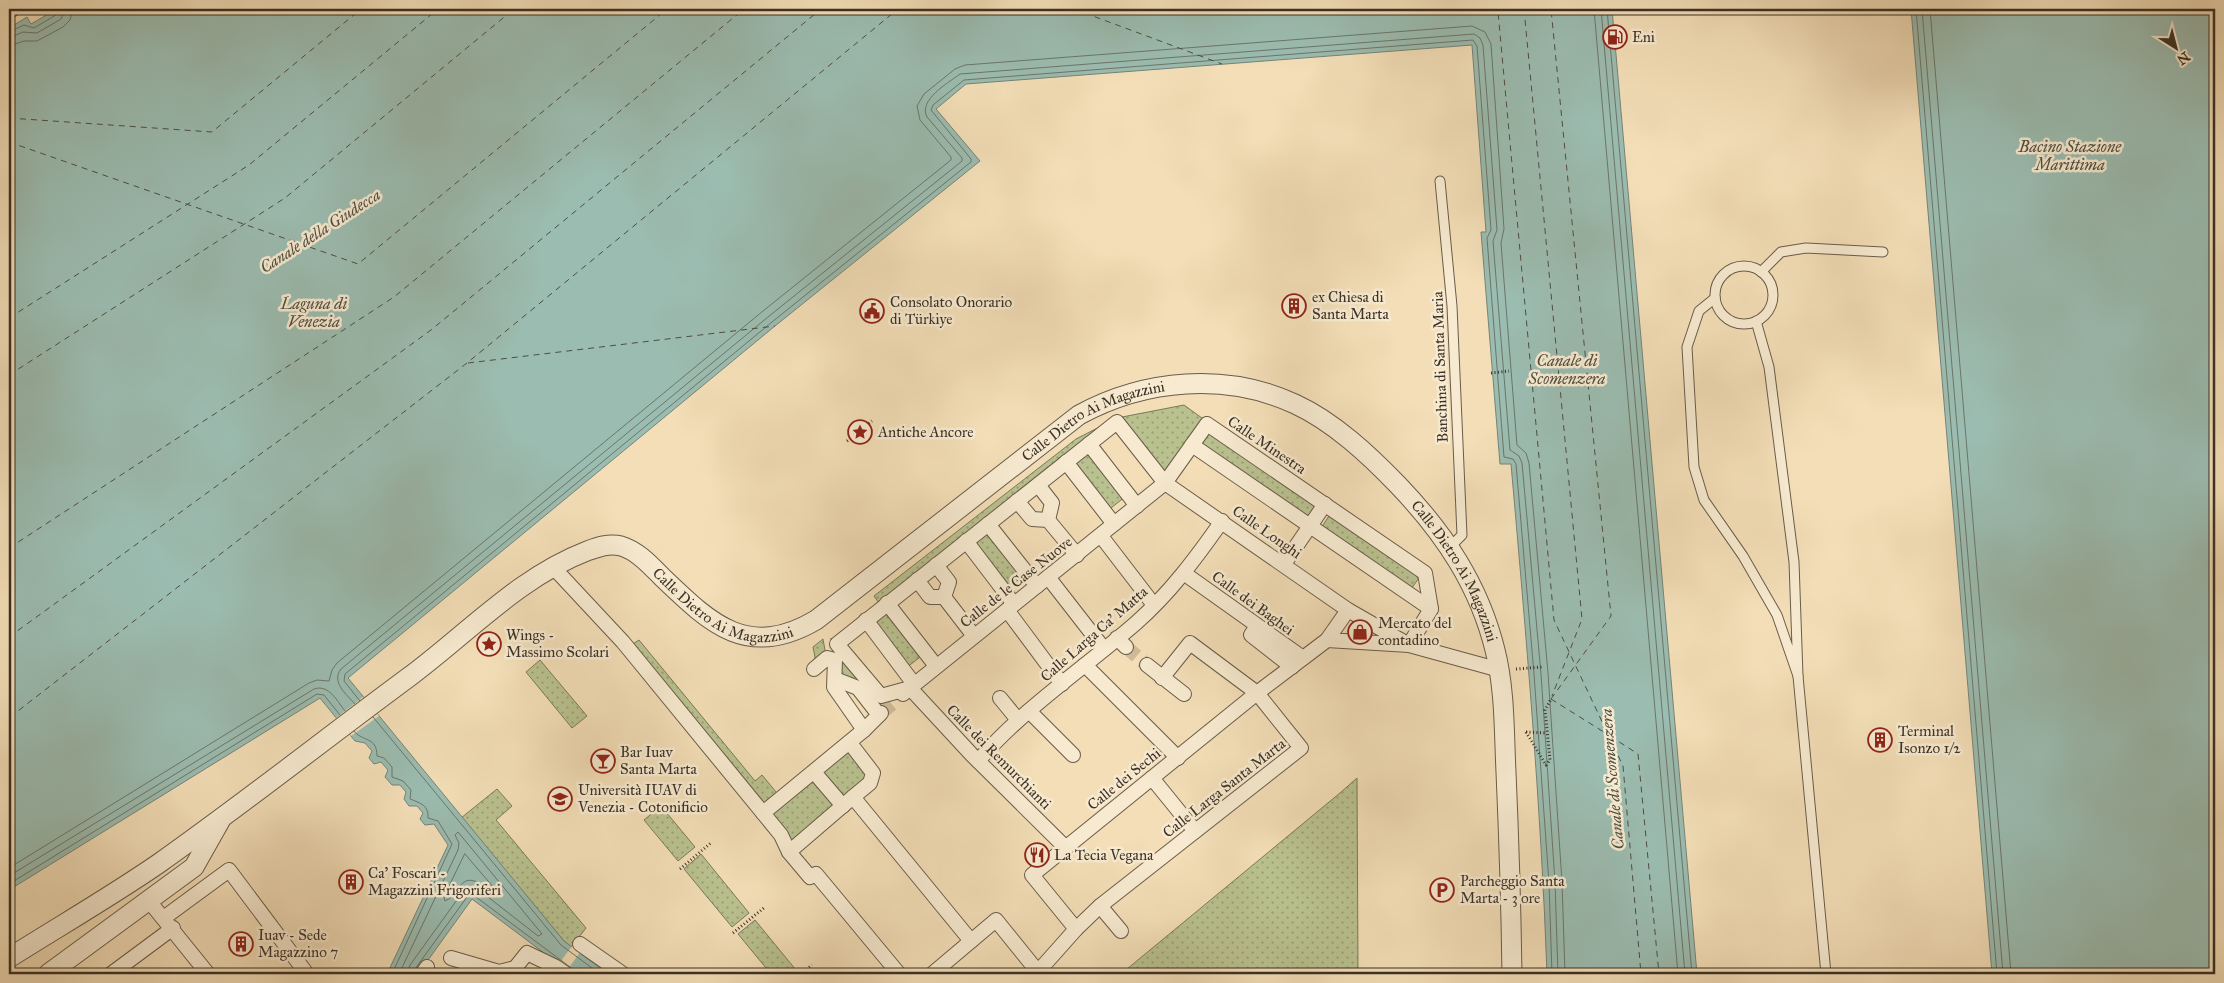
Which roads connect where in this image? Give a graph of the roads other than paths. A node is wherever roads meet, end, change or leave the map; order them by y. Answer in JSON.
{"nodes":[{"id":1,"x":13,"y":9,"type":"edge"},
{"id":2,"x":9,"y":11,"type":"edge"},
{"id":3,"x":1440,"y":181,"type":"dead end"},
{"id":4,"x":1883,"y":252,"type":"dead end"},
{"id":5,"x":1761,"y":272,"type":"junction"},
{"id":6,"x":1715,"y":298,"type":"junction"},
{"id":7,"x":1756,"y":321,"type":"junction"},
{"id":8,"x":1089,"y":444,"type":"junction"},
{"id":9,"x":1192,"y":445,"type":"junction"},
{"id":10,"x":1066,"y":462,"type":"junction"},
{"id":11,"x":1165,"y":483,"type":"junction"},
{"id":12,"x":1038,"y":485,"type":"junction"},
{"id":13,"x":1017,"y":501,"type":"junction"},
{"id":14,"x":1325,"y":504,"type":"junction"},
{"id":15,"x":1137,"y":506,"type":"junction"},
{"id":16,"x":1048,"y":520,"type":"junction"},
{"id":17,"x":1222,"y":522,"type":"junction"},
{"id":18,"x":988,"y":524,"type":"junction"},
{"id":19,"x":1114,"y":524,"type":"junction"},
{"id":20,"x":1310,"y":526,"type":"junction"},
{"id":21,"x":1101,"y":536,"type":"junction"},
{"id":22,"x":966,"y":541,"type":"junction"},
{"id":23,"x":1450,"y":547,"type":"junction"},
{"id":24,"x":1076,"y":555,"type":"junction"},
{"id":25,"x":1284,"y":564,"type":"junction"},
{"id":26,"x":936,"y":565,"type":"junction"},
{"id":27,"x":553,"y":567,"type":"junction"},
{"id":28,"x":1425,"y":573,"type":"junction"},
{"id":29,"x":1185,"y":574,"type":"junction"},
{"id":30,"x":917,"y":580,"type":"junction"},
{"id":31,"x":1043,"y":582,"type":"junction"},
{"id":32,"x":1409,"y":594,"type":"junction"},
{"id":33,"x":944,"y":597,"type":"junction"},
{"id":34,"x":888,"y":603,"type":"junction"},
{"id":35,"x":1154,"y":605,"type":"junction"},
{"id":36,"x":1010,"y":607,"type":"junction"},
{"id":37,"x":1348,"y":610,"type":"junction"},
{"id":38,"x":1431,"y":610,"type":"junction"},
{"id":39,"x":866,"y":620,"type":"junction"},
{"id":40,"x":974,"y":636,"type":"junction"},
{"id":41,"x":827,"y":640,"type":"dead end"},
{"id":42,"x":1327,"y":640,"type":"junction"},
{"id":43,"x":1409,"y":645,"type":"junction"},
{"id":44,"x":1104,"y":649,"type":"junction"},
{"id":45,"x":827,"y":658,"type":"junction"},
{"id":46,"x":1297,"y":662,"type":"junction"},
{"id":47,"x":1085,"y":665,"type":"junction"},
{"id":48,"x":1147,"y":665,"type":"tunnel mouth"},
{"id":49,"x":936,"y":666,"type":"junction"},
{"id":50,"x":814,"y":669,"type":"dead end"},
{"id":51,"x":1500,"y":670,"type":"junction"},
{"id":52,"x":1798,"y":676,"type":"junction"},
{"id":53,"x":1162,"y":678,"type":"junction"},
{"id":54,"x":835,"y":679,"type":"junction"},
{"id":55,"x":1062,"y":684,"type":"junction"},
{"id":56,"x":912,"y":686,"type":"junction"},
{"id":57,"x":1256,"y":693,"type":"junction"},
{"id":58,"x":1184,"y":694,"type":"dead end"},
{"id":59,"x":1000,"y":698,"type":"dead end"},
{"id":60,"x":1029,"y":711,"type":"junction"},
{"id":61,"x":1018,"y":720,"type":"junction"},
{"id":62,"x":864,"y":730,"type":"junction"},
{"id":63,"x":850,"y":743,"type":"junction"},
{"id":64,"x":1073,"y":755,"type":"dead end"},
{"id":65,"x":1178,"y":758,"type":"junction"},
{"id":66,"x":978,"y":761,"type":"junction"},
{"id":67,"x":814,"y":772,"type":"junction"},
{"id":68,"x":1152,"y":778,"type":"junction"},
{"id":69,"x":848,"y":802,"type":"junction"},
{"id":70,"x":763,"y":813,"type":"junction"},
{"id":71,"x":222,"y":816,"type":"junction"},
{"id":72,"x":1195,"y":831,"type":"junction"},
{"id":73,"x":1066,"y":848,"type":"junction"},
{"id":74,"x":789,"y":852,"type":"junction"},
{"id":75,"x":149,"y":900,"type":"junction"},
{"id":76,"x":1100,"y":906,"type":"junction"},
{"id":77,"x":168,"y":923,"type":"junction"},
{"id":78,"x":1076,"y":929,"type":"junction"},
{"id":79,"x":1121,"y":931,"type":"dead end"},
{"id":80,"x":972,"y":941,"type":"junction"},
{"id":81,"x":580,"y":944,"type":"dead end"},
{"id":82,"x":9,"y":958,"type":"edge"},
{"id":83,"x":451,"y":958,"type":"dead end"},
{"id":84,"x":1037,"y":973,"type":"edge"},
{"id":85,"x":48,"y":974,"type":"edge"},
{"id":86,"x":111,"y":974,"type":"edge"},
{"id":87,"x":208,"y":974,"type":"edge"},
{"id":88,"x":307,"y":974,"type":"edge"},
{"id":89,"x":566,"y":974,"type":"edge"},
{"id":90,"x":622,"y":974,"type":"edge"},
{"id":91,"x":899,"y":974,"type":"edge"},
{"id":92,"x":932,"y":974,"type":"edge"},
{"id":93,"x":1512,"y":974,"type":"edge"},
{"id":94,"x":1826,"y":974,"type":"edge"}],
"edges":[{"from":1,"to":2,"type":"street"},
{"from":3,"to":23,"type":"lane","name":"Banchina di Santa Maria"},
{"from":4,"to":5,"type":"lane"},
{"from":5,"to":6,"type":"lane"},
{"from":5,"to":7,"type":"lane"},
{"from":6,"to":7,"type":"lane"},
{"from":6,"to":52,"type":"lane"},
{"from":7,"to":52,"type":"lane"},
{"from":8,"to":10,"type":"street"},
{"from":8,"to":11,"type":"street","name":"Calle Longhi"},
{"from":8,"to":15,"type":"street"},
{"from":9,"to":11,"type":"street","name":"Calle de le Case Nuove"},
{"from":9,"to":14,"type":"street","name":"Calle Minestra"},
{"from":9,"to":20,"type":"street"},
{"from":10,"to":12,"type":"street"},
{"from":10,"to":19,"type":"street"},
{"from":11,"to":15,"type":"street","name":"Calle de le Case Nuove"},
{"from":11,"to":17,"type":"street","name":"Calle Longhi"},
{"from":12,"to":13,"type":"street"},
{"from":12,"to":16,"type":"street"},
{"from":13,"to":16,"type":"street"},
{"from":13,"to":18,"type":"street"},
{"from":14,"to":20,"type":"street"},
{"from":14,"to":28,"type":"street","name":"Calle Minestra"},
{"from":15,"to":19,"type":"street","name":"Calle de le Case Nuove"},
{"from":16,"to":24,"type":"street"},
{"from":17,"to":25,"type":"street","name":"Calle Longhi"},
{"from":17,"to":29,"type":"street","name":"Calle Larga Ca' Matta"},
{"from":18,"to":22,"type":"street"},
{"from":18,"to":31,"type":"street"},
{"from":19,"to":21,"type":"street","name":"Calle de le Case Nuove"},
{"from":20,"to":25,"type":"street"},
{"from":20,"to":32,"type":"street"},
{"from":21,"to":24,"type":"street","name":"Calle de le Case Nuove"},
{"from":21,"to":35,"type":"street"},
{"from":22,"to":26,"type":"street"},
{"from":22,"to":36,"type":"street"},
{"from":23,"to":27,"type":"street","name":"Calle Dietro Ai Magazzini"},
{"from":23,"to":51,"type":"street","name":"Calle Dietro Ai Magazzini"},
{"from":24,"to":31,"type":"street","name":"Calle de le Case Nuove"},
{"from":25,"to":37,"type":"street","name":"Calle Longhi"},
{"from":26,"to":30,"type":"street"},
{"from":26,"to":33,"type":"street"},
{"from":27,"to":70,"type":"street"},
{"from":27,"to":71,"type":"street","name":"Calle Dietro Ai Magazzini"},
{"from":28,"to":32,"type":"street"},
{"from":28,"to":38,"type":"street"},
{"from":29,"to":35,"type":"street","name":"Calle Larga Ca' Matta"},
{"from":29,"to":46,"type":"street","name":"Calle dei Baghei"},
{"from":30,"to":33,"type":"street"},
{"from":30,"to":34,"type":"street"},
{"from":31,"to":36,"type":"street","name":"Calle de le Case Nuove"},
{"from":31,"to":44,"type":"street"},
{"from":32,"to":38,"type":"street"},
{"from":33,"to":40,"type":"street"},
{"from":34,"to":39,"type":"street"},
{"from":34,"to":49,"type":"street"},
{"from":35,"to":44,"type":"street","name":"Calle Larga Ca' Matta"},
{"from":36,"to":40,"type":"street","name":"Calle de le Case Nuove"},
{"from":36,"to":55,"type":"street"},
{"from":37,"to":42,"type":"street","name":"Calle dei Sechi"},
{"from":37,"to":43,"type":"street"},
{"from":38,"to":43,"type":"street"},
{"from":39,"to":56,"type":"street","name":"Calle dei Remurchianti"},
{"from":39,"to":56,"type":"street","name":"Calle de le Case Nuove"},
{"from":40,"to":49,"type":"street","name":"Calle de le Case Nuove"},
{"from":41,"to":45,"type":"street"},
{"from":42,"to":43,"type":"street"},
{"from":42,"to":46,"type":"street","name":"Calle dei Sechi"},
{"from":43,"to":51,"type":"street"},
{"from":44,"to":47,"type":"street","name":"Calle Larga Ca' Matta"},
{"from":45,"to":50,"type":"street"},
{"from":45,"to":54,"type":"street"},
{"from":46,"to":57,"type":"street","name":"Calle dei Sechi"},
{"from":47,"to":55,"type":"street","name":"Calle Larga Ca' Matta"},
{"from":47,"to":65,"type":"street"},
{"from":48,"to":53,"type":"street"},
{"from":49,"to":56,"type":"street","name":"Calle de le Case Nuove"},
{"from":51,"to":93,"type":"street","name":"Calle Dietro Ai Magazzini"},
{"from":52,"to":94,"type":"lane"},
{"from":53,"to":57,"type":"street"},
{"from":53,"to":58,"type":"street"},
{"from":54,"to":62,"type":"street"},
{"from":54,"to":62,"type":"street"},
{"from":55,"to":60,"type":"street","name":"Calle Larga Ca' Matta"},
{"from":56,"to":66,"type":"street","name":"Calle dei Remurchianti"},
{"from":57,"to":65,"type":"street","name":"Calle dei Sechi"},
{"from":57,"to":72,"type":"street","name":"Calle Larga Santa Marta"},
{"from":59,"to":61,"type":"street"},
{"from":60,"to":61,"type":"street","name":"Calle Larga Ca' Matta"},
{"from":60,"to":64,"type":"street"},
{"from":61,"to":66,"type":"street","name":"Calle Larga Ca' Matta"},
{"from":62,"to":63,"type":"street"},
{"from":63,"to":67,"type":"street"},
{"from":63,"to":69,"type":"street"},
{"from":65,"to":68,"type":"street","name":"Calle dei Sechi"},
{"from":66,"to":73,"type":"street","name":"Calle dei Remurchianti"},
{"from":67,"to":69,"type":"street"},
{"from":67,"to":70,"type":"street"},
{"from":68,"to":72,"type":"street"},
{"from":68,"to":73,"type":"street","name":"Calle dei Sechi"},
{"from":69,"to":74,"type":"street"},
{"from":69,"to":80,"type":"street"},
{"from":70,"to":74,"type":"street"},
{"from":71,"to":75,"type":"street"},
{"from":71,"to":82,"type":"street","name":"Calle Dietro Ai Magazzini"},
{"from":72,"to":76,"type":"street","name":"Calle Larga Santa Marta"},
{"from":73,"to":78,"type":"street","name":"Calle dei Sechi"},
{"from":74,"to":91,"type":"street"},
{"from":75,"to":77,"type":"street"},
{"from":75,"to":85,"type":"street"},
{"from":76,"to":78,"type":"street","name":"Calle Larga Santa Marta"},
{"from":76,"to":79,"type":"street"},
{"from":77,"to":86,"type":"street"},
{"from":77,"to":87,"type":"street"},
{"from":77,"to":88,"type":"street"},
{"from":78,"to":84,"type":"street","name":"Calle Larga Santa Marta"},
{"from":80,"to":84,"type":"street"},
{"from":80,"to":92,"type":"street"},
{"from":81,"to":90,"type":"street"},
{"from":83,"to":89,"type":"street"}]}
